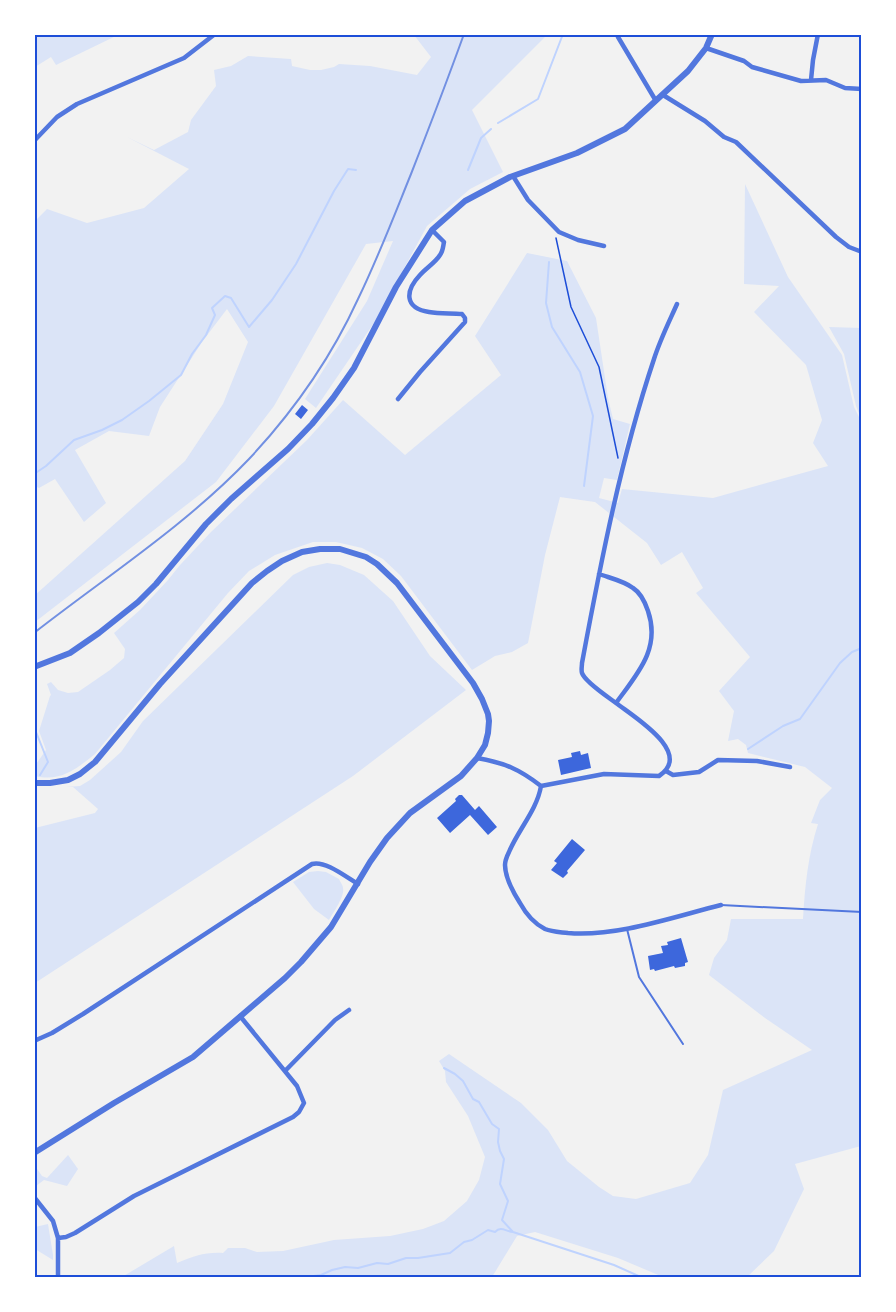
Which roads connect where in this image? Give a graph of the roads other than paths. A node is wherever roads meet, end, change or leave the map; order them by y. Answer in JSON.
{"nodes":[{"id":1,"x":214,"y":34,"type":"edge"},
{"id":2,"x":712,"y":34,"type":"edge"},
{"id":3,"x":819,"y":34,"type":"edge"},
{"id":4,"x":618,"y":37,"type":"dead end"},
{"id":5,"x":706,"y":48,"type":"junction"},
{"id":6,"x":811,"y":80,"type":"junction"},
{"id":7,"x":861,"y":89,"type":"edge"},
{"id":8,"x":663,"y":95,"type":"junction"},
{"id":9,"x":656,"y":101,"type":"junction"},
{"id":10,"x":34,"y":141,"type":"edge"},
{"id":11,"x":513,"y":176,"type":"junction"},
{"id":12,"x":432,"y":230,"type":"junction"},
{"id":13,"x":604,"y":246,"type":"dead end"},
{"id":14,"x":861,"y":252,"type":"edge"},
{"id":15,"x":677,"y":304,"type":"dead end"},
{"id":16,"x":398,"y":399,"type":"dead end"},
{"id":17,"x":598,"y":574,"type":"junction"},
{"id":18,"x":34,"y":667,"type":"edge"},
{"id":19,"x":616,"y":703,"type":"junction"},
{"id":20,"x":477,"y":758,"type":"junction"},
{"id":21,"x":790,"y":767,"type":"dead end"},
{"id":22,"x":666,"y":771,"type":"junction"},
{"id":23,"x":34,"y":783,"type":"edge"},
{"id":24,"x":541,"y":786,"type":"junction"},
{"id":25,"x":358,"y":884,"type":"junction"},
{"id":26,"x":721,"y":905,"type":"joint"},
{"id":27,"x":861,"y":912,"type":"edge"},
{"id":28,"x":627,"y":929,"type":"junction"},
{"id":29,"x":349,"y":1010,"type":"dead end"},
{"id":30,"x":240,"y":1016,"type":"junction"},
{"id":31,"x":34,"y":1041,"type":"edge"},
{"id":32,"x":683,"y":1044,"type":"dead end"},
{"id":33,"x":285,"y":1071,"type":"junction"},
{"id":34,"x":34,"y":1154,"type":"edge"},
{"id":35,"x":34,"y":1197,"type":"edge"},
{"id":36,"x":58,"y":1238,"type":"junction"},
{"id":37,"x":58,"y":1278,"type":"edge"}],
"edges":[{"from":1,"to":10,"type":"street"},
{"from":2,"to":5,"type":"street"},
{"from":3,"to":6,"type":"street"},
{"from":4,"to":9,"type":"street"},
{"from":5,"to":6,"type":"street"},
{"from":5,"to":8,"type":"street"},
{"from":6,"to":7,"type":"street"},
{"from":8,"to":9,"type":"street"},
{"from":8,"to":14,"type":"street"},
{"from":9,"to":11,"type":"street"},
{"from":11,"to":12,"type":"street"},
{"from":11,"to":13,"type":"street"},
{"from":12,"to":16,"type":"street"},
{"from":12,"to":18,"type":"street"},
{"from":15,"to":17,"type":"street"},
{"from":17,"to":19,"type":"street"},
{"from":17,"to":19,"type":"street"},
{"from":19,"to":22,"type":"street"},
{"from":20,"to":23,"type":"street"},
{"from":20,"to":24,"type":"street"},
{"from":20,"to":25,"type":"street"},
{"from":21,"to":22,"type":"street"},
{"from":22,"to":24,"type":"street"},
{"from":24,"to":28,"type":"street"},
{"from":25,"to":30,"type":"street"},
{"from":25,"to":31,"type":"street"},
{"from":26,"to":27,"type":"lane"},
{"from":26,"to":28,"type":"street"},
{"from":28,"to":32,"type":"lane"},
{"from":29,"to":33,"type":"street"},
{"from":30,"to":33,"type":"street"},
{"from":30,"to":34,"type":"street"},
{"from":33,"to":36,"type":"street"},
{"from":35,"to":36,"type":"street"},
{"from":36,"to":37,"type":"street"}]}
